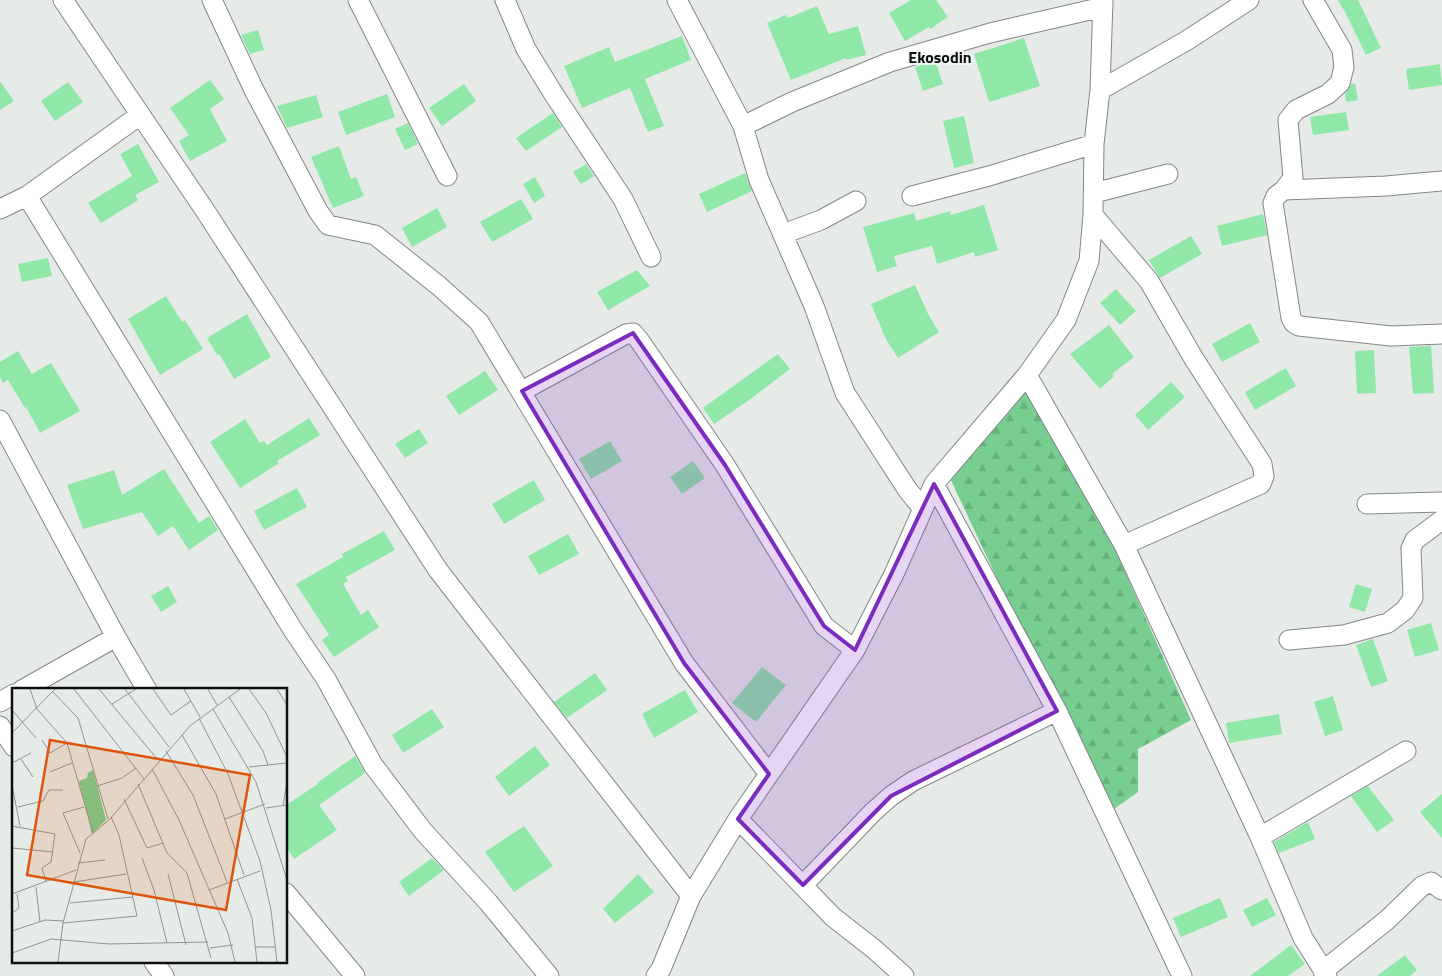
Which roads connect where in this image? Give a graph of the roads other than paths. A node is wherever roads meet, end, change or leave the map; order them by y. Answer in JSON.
{"nodes":[{"id":1,"x":63,"y":0,"type":"edge"},
{"id":2,"x":212,"y":0,"type":"edge"},
{"id":3,"x":358,"y":0,"type":"edge"},
{"id":4,"x":504,"y":0,"type":"edge"},
{"id":5,"x":677,"y":0,"type":"edge"},
{"id":6,"x":1249,"y":0,"type":"edge"},
{"id":7,"x":1313,"y":0,"type":"edge"},
{"id":8,"x":1103,"y":3,"type":"edge"},
{"id":9,"x":1100,"y":90,"type":"junction"},
{"id":10,"x":140,"y":114,"type":"junction"},
{"id":11,"x":743,"y":126,"type":"junction"},
{"id":12,"x":1094,"y":144,"type":"junction"},
{"id":13,"x":1168,"y":174,"type":"dead end"},
{"id":14,"x":447,"y":176,"type":"dead end"},
{"id":15,"x":1442,"y":181,"type":"edge"},
{"id":16,"x":1284,"y":190,"type":"junction"},
{"id":17,"x":1094,"y":193,"type":"junction"},
{"id":18,"x":27,"y":196,"type":"junction"},
{"id":19,"x":912,"y":196,"type":"dead end"},
{"id":20,"x":856,"y":201,"type":"dead end"},
{"id":21,"x":0,"y":209,"type":"edge"},
{"id":22,"x":1093,"y":215,"type":"junction"},
{"id":23,"x":783,"y":234,"type":"junction"},
{"id":24,"x":650,"y":257,"type":"dead end"},
{"id":25,"x":1442,"y":334,"type":"edge"},
{"id":26,"x":1027,"y":375,"type":"junction"},
{"id":27,"x":522,"y":390,"type":"junction"},
{"id":28,"x":0,"y":420,"type":"edge"},
{"id":29,"x":934,"y":484,"type":"junction"},
{"id":30,"x":1442,"y":502,"type":"edge"},
{"id":31,"x":1367,"y":504,"type":"dead end"},
{"id":32,"x":922,"y":508,"type":"junction"},
{"id":33,"x":1442,"y":520,"type":"edge"},
{"id":34,"x":1124,"y":545,"type":"junction"},
{"id":35,"x":116,"y":637,"type":"junction"},
{"id":36,"x":1289,"y":640,"type":"dead end"},
{"id":37,"x":855,"y":650,"type":"junction"},
{"id":38,"x":26,"y":688,"type":"edge"},
{"id":39,"x":146,"y":688,"type":"edge"},
{"id":40,"x":12,"y":695,"type":"edge"},
{"id":41,"x":0,"y":702,"type":"edge"},
{"id":42,"x":1057,"y":711,"type":"junction"},
{"id":43,"x":0,"y":726,"type":"edge"},
{"id":44,"x":12,"y":744,"type":"edge"},
{"id":45,"x":1406,"y":751,"type":"dead end"},
{"id":46,"x":769,"y":774,"type":"junction"},
{"id":47,"x":738,"y":819,"type":"junction"},
{"id":48,"x":1260,"y":837,"type":"junction"},
{"id":49,"x":802,"y":885,"type":"junction"},
{"id":50,"x":1442,"y":890,"type":"edge"},
{"id":51,"x":288,"y":896,"type":"edge"},
{"id":52,"x":691,"y":896,"type":"junction"},
{"id":53,"x":155,"y":964,"type":"edge"},
{"id":54,"x":662,"y":973,"type":"edge"},
{"id":55,"x":1325,"y":974,"type":"edge"},
{"id":56,"x":164,"y":976,"type":"edge"},
{"id":57,"x":355,"y":976,"type":"edge"},
{"id":58,"x":549,"y":976,"type":"edge"},
{"id":59,"x":904,"y":976,"type":"edge"},
{"id":60,"x":1182,"y":976,"type":"edge"}],
"edges":[{"from":1,"to":10,"type":"street"},
{"from":2,"to":27,"type":"street"},
{"from":3,"to":14,"type":"street"},
{"from":4,"to":24,"type":"street"},
{"from":5,"to":11,"type":"street"},
{"from":6,"to":9,"type":"street"},
{"from":7,"to":16,"type":"street"},
{"from":8,"to":9,"type":"street"},
{"from":8,"to":11,"type":"street"},
{"from":9,"to":12,"type":"street"},
{"from":10,"to":18,"type":"street"},
{"from":10,"to":52,"type":"street"},
{"from":11,"to":23,"type":"street"},
{"from":12,"to":17,"type":"street"},
{"from":12,"to":19,"type":"street"},
{"from":13,"to":17,"type":"street"},
{"from":15,"to":16,"type":"street"},
{"from":16,"to":25,"type":"street"},
{"from":17,"to":22,"type":"street"},
{"from":18,"to":21,"type":"street"},
{"from":18,"to":58,"type":"street"},
{"from":20,"to":23,"type":"street"},
{"from":22,"to":26,"type":"street"},
{"from":22,"to":34,"type":"street"},
{"from":23,"to":32,"type":"street"},
{"from":26,"to":29,"type":"street"},
{"from":26,"to":34,"type":"street"},
{"from":27,"to":37,"type":"street"},
{"from":27,"to":46,"type":"street"},
{"from":28,"to":35,"type":"street"},
{"from":29,"to":32,"type":"street"},
{"from":29,"to":42,"type":"street"},
{"from":30,"to":31,"type":"street"},
{"from":32,"to":37,"type":"street"},
{"from":33,"to":36,"type":"street"},
{"from":34,"to":48,"type":"street"},
{"from":35,"to":38,"type":"street"},
{"from":35,"to":39,"type":"street"},
{"from":37,"to":46,"type":"street"},
{"from":40,"to":41,"type":"street"},
{"from":42,"to":49,"type":"street"},
{"from":42,"to":60,"type":"street"},
{"from":43,"to":44,"type":"street"},
{"from":45,"to":48,"type":"street"},
{"from":46,"to":47,"type":"street"},
{"from":47,"to":49,"type":"street"},
{"from":47,"to":52,"type":"street"},
{"from":48,"to":55,"type":"street"},
{"from":49,"to":59,"type":"street"},
{"from":50,"to":55,"type":"street"},
{"from":51,"to":57,"type":"street"},
{"from":52,"to":54,"type":"street"},
{"from":53,"to":56,"type":"street"}]}
